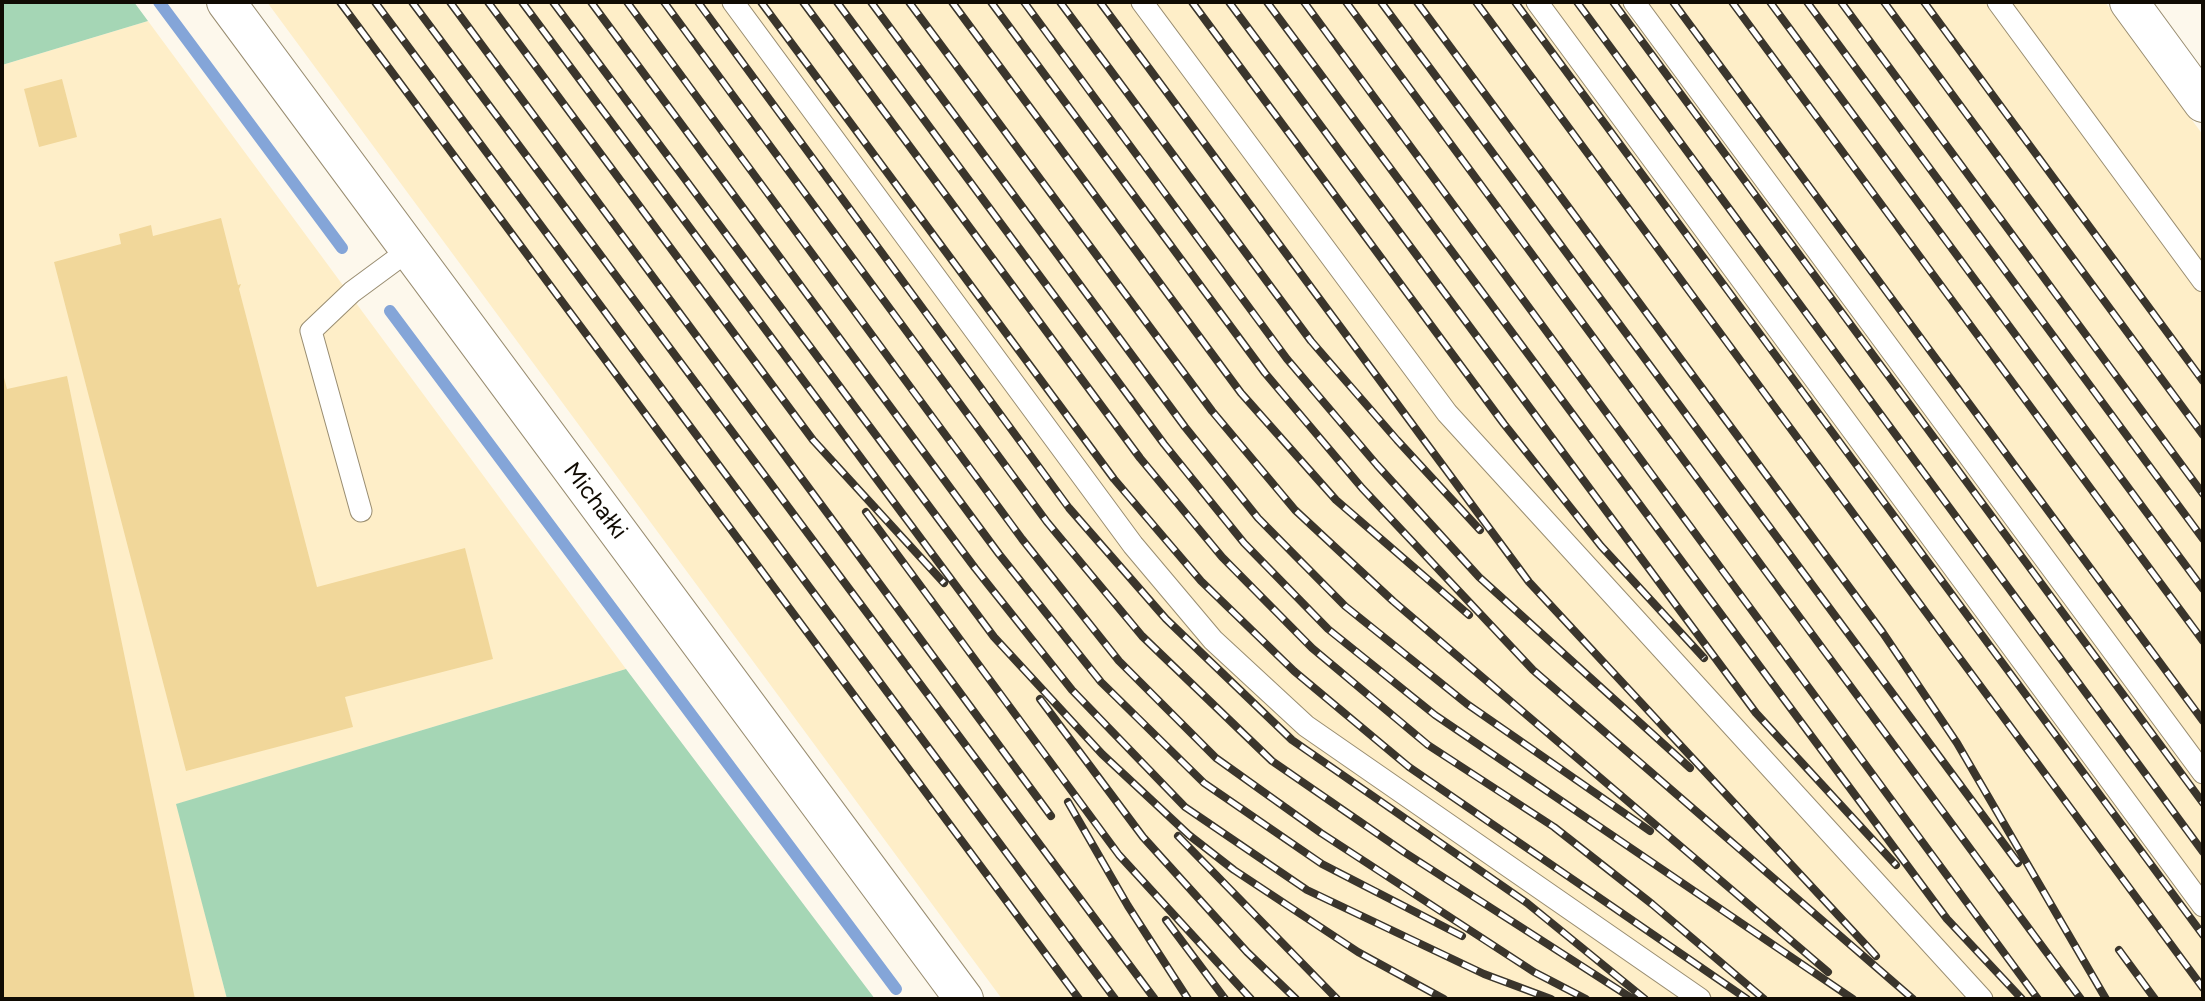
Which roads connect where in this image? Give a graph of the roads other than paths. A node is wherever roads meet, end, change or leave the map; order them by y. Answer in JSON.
{"nodes":[{"id":1,"x":226,"y":2,"type":"edge"},
{"id":2,"x":733,"y":2,"type":"edge"},
{"id":3,"x":1142,"y":2,"type":"edge"},
{"id":4,"x":1537,"y":2,"type":"edge"},
{"id":5,"x":1634,"y":2,"type":"edge"},
{"id":6,"x":1998,"y":2,"type":"edge"},
{"id":7,"x":2130,"y":2,"type":"edge"},
{"id":8,"x":2203,"y":103,"type":"edge"},
{"id":9,"x":409,"y":250,"type":"junction"},
{"id":10,"x":2203,"y":281,"type":"edge"},
{"id":11,"x":361,"y":511,"type":"dead end"},
{"id":12,"x":2203,"y":774,"type":"edge"},
{"id":13,"x":2203,"y":906,"type":"edge"},
{"id":14,"x":964,"y":999,"type":"edge"},
{"id":15,"x":1700,"y":999,"type":"edge"},
{"id":16,"x":1982,"y":999,"type":"edge"}],
"edges":[{"from":1,"to":9,"type":"street","name":"Michałki"},
{"from":2,"to":15,"type":"lane"},
{"from":3,"to":16,"type":"lane"},
{"from":4,"to":13,"type":"lane"},
{"from":5,"to":12,"type":"lane"},
{"from":6,"to":10,"type":"lane"},
{"from":7,"to":8,"type":"street"},
{"from":9,"to":11,"type":"lane"},
{"from":9,"to":14,"type":"street","name":"Michałki"}]}
